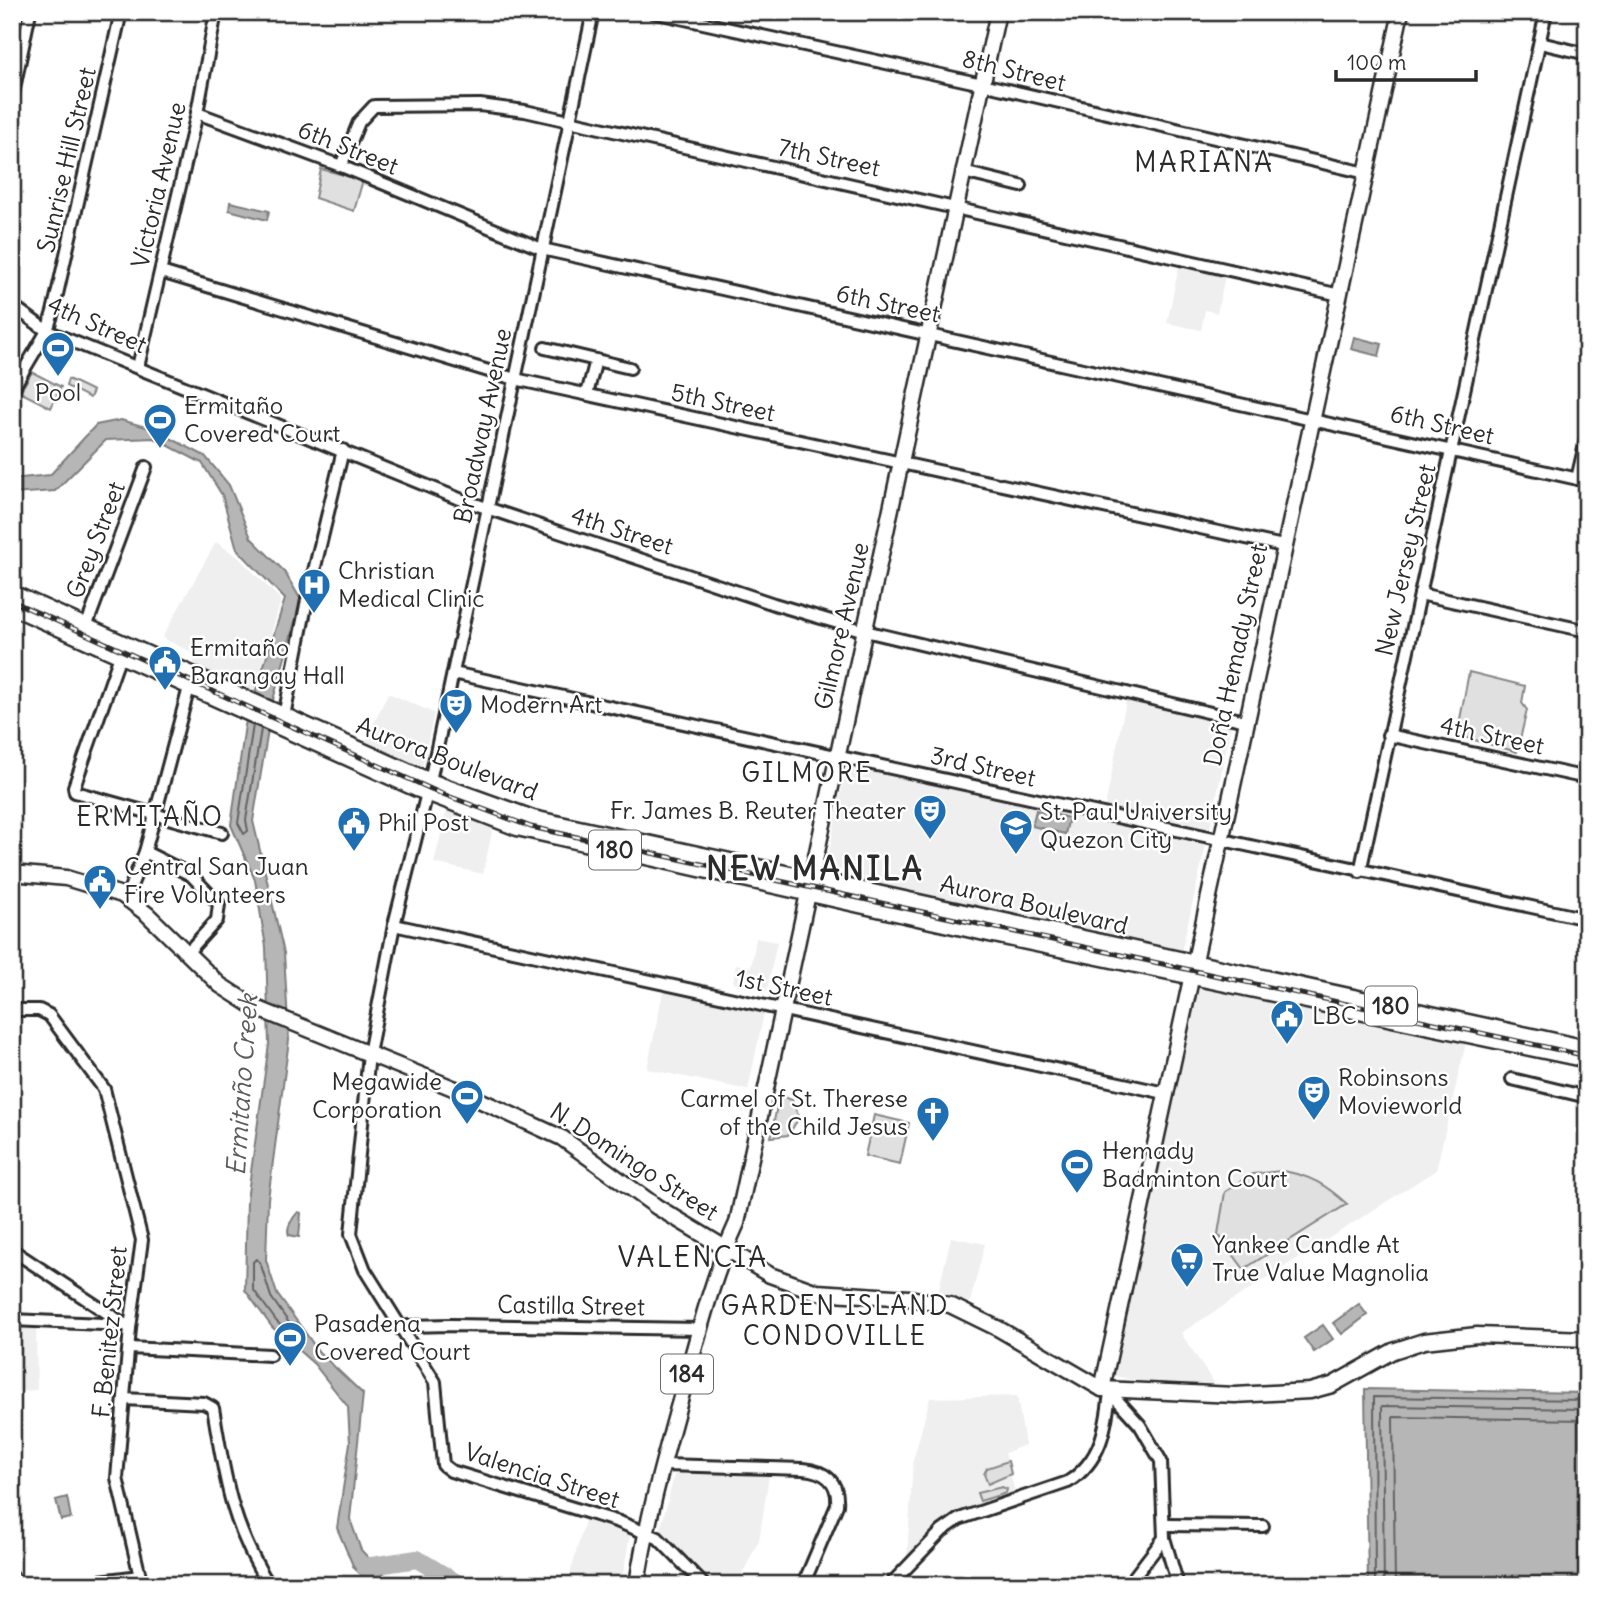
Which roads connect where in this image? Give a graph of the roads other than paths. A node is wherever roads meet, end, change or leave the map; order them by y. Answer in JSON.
{"nodes":[{"id":1,"x":30,"y":12,"type":"edge"},
{"id":2,"x":121,"y":12,"type":"edge"},
{"id":3,"x":216,"y":12,"type":"edge"},
{"id":4,"x":593,"y":12,"type":"edge"},
{"id":5,"x":653,"y":12,"type":"edge"},
{"id":6,"x":998,"y":12,"type":"edge"},
{"id":7,"x":1546,"y":12,"type":"edge"},
{"id":8,"x":1397,"y":13,"type":"edge"},
{"id":9,"x":1540,"y":43,"type":"junction"},
{"id":10,"x":18,"y":46,"type":"edge"},
{"id":11,"x":1587,"y":54,"type":"edge"},
{"id":12,"x":982,"y":84,"type":"junction"},
{"id":13,"x":12,"y":97,"type":"edge"},
{"id":14,"x":197,"y":113,"type":"junction"},
{"id":15,"x":569,"y":122,"type":"junction"},
{"id":16,"x":341,"y":166,"type":"junction"},
{"id":17,"x":963,"y":172,"type":"junction"},
{"id":18,"x":1366,"y":173,"type":"junction"},
{"id":19,"x":1021,"y":186,"type":"dead end"},
{"id":20,"x":956,"y":208,"type":"junction"},
{"id":21,"x":542,"y":249,"type":"junction"},
{"id":22,"x":161,"y":272,"type":"junction"},
{"id":23,"x":1340,"y":295,"type":"junction"},
{"id":24,"x":12,"y":305,"type":"edge"},
{"id":25,"x":47,"y":331,"type":"junction"},
{"id":26,"x":927,"y":334,"type":"junction"},
{"id":27,"x":545,"y":348,"type":"dead end"},
{"id":28,"x":596,"y":360,"type":"junction"},
{"id":29,"x":138,"y":367,"type":"junction"},
{"id":30,"x":630,"y":368,"type":"dead end"},
{"id":31,"x":515,"y":379,"type":"junction"},
{"id":32,"x":12,"y":390,"type":"edge"},
{"id":33,"x":587,"y":394,"type":"junction"},
{"id":34,"x":1311,"y":418,"type":"junction"},
{"id":35,"x":1587,"y":436,"type":"edge"},
{"id":36,"x":1452,"y":449,"type":"junction"},
{"id":37,"x":343,"y":450,"type":"junction"},
{"id":38,"x":900,"y":463,"type":"junction"},
{"id":39,"x":146,"y":467,"type":"dead end"},
{"id":40,"x":1582,"y":480,"type":"edge"},
{"id":41,"x":488,"y":509,"type":"junction"},
{"id":42,"x":1283,"y":546,"type":"junction"},
{"id":43,"x":12,"y":593,"type":"edge"},
{"id":44,"x":1420,"y":594,"type":"junction"},
{"id":45,"x":12,"y":607,"type":"edge"},
{"id":46,"x":34,"y":610,"type":"junction"},
{"id":47,"x":86,"y":627,"type":"junction"},
{"id":48,"x":865,"y":631,"type":"junction"},
{"id":49,"x":1587,"y":631,"type":"edge"},
{"id":50,"x":120,"y":656,"type":"junction"},
{"id":51,"x":453,"y":673,"type":"junction"},
{"id":52,"x":191,"y":680,"type":"junction"},
{"id":53,"x":276,"y":717,"type":"junction"},
{"id":54,"x":1245,"y":721,"type":"junction"},
{"id":55,"x":1388,"y":735,"type":"junction"},
{"id":56,"x":836,"y":754,"type":"junction"},
{"id":57,"x":1587,"y":778,"type":"edge"},
{"id":58,"x":429,"y":787,"type":"junction"},
{"id":59,"x":153,"y":815,"type":"junction"},
{"id":60,"x":222,"y":833,"type":"dead end"},
{"id":61,"x":1219,"y":841,"type":"junction"},
{"id":62,"x":145,"y":852,"type":"junction"},
{"id":63,"x":1360,"y":872,"type":"junction"},
{"id":64,"x":12,"y":873,"type":"edge"},
{"id":65,"x":809,"y":886,"type":"junction"},
{"id":66,"x":126,"y":898,"type":"junction"},
{"id":67,"x":1587,"y":919,"type":"edge"},
{"id":68,"x":394,"y":925,"type":"junction"},
{"id":69,"x":187,"y":953,"type":"junction"},
{"id":70,"x":1193,"y":970,"type":"junction"},
{"id":71,"x":782,"y":1009,"type":"junction"},
{"id":72,"x":12,"y":1010,"type":"edge"},
{"id":73,"x":1587,"y":1048,"type":"edge"},
{"id":74,"x":369,"y":1054,"type":"junction"},
{"id":75,"x":1587,"y":1060,"type":"edge"},
{"id":76,"x":1512,"y":1079,"type":"dead end"},
{"id":77,"x":1164,"y":1093,"type":"junction"},
{"id":78,"x":1587,"y":1097,"type":"edge"},
{"id":79,"x":726,"y":1248,"type":"junction"},
{"id":80,"x":12,"y":1250,"type":"edge"},
{"id":81,"x":12,"y":1320,"type":"edge"},
{"id":82,"x":128,"y":1326,"type":"junction"},
{"id":83,"x":400,"y":1329,"type":"junction"},
{"id":84,"x":700,"y":1329,"type":"junction"},
{"id":85,"x":1587,"y":1339,"type":"edge"},
{"id":86,"x":129,"y":1348,"type":"junction"},
{"id":87,"x":270,"y":1355,"type":"dead end"},
{"id":88,"x":1106,"y":1391,"type":"junction"},
{"id":89,"x":124,"y":1399,"type":"junction"},
{"id":90,"x":663,"y":1465,"type":"junction"},
{"id":91,"x":1165,"y":1525,"type":"junction"},
{"id":92,"x":1264,"y":1526,"type":"dead end"},
{"id":93,"x":645,"y":1532,"type":"junction"},
{"id":94,"x":1164,"y":1538,"type":"junction"},
{"id":95,"x":12,"y":1578,"type":"edge"},
{"id":96,"x":141,"y":1580,"type":"edge"},
{"id":97,"x":14,"y":1585,"type":"edge"},
{"id":98,"x":67,"y":1585,"type":"edge"},
{"id":99,"x":270,"y":1585,"type":"edge"},
{"id":100,"x":637,"y":1585,"type":"edge"},
{"id":101,"x":704,"y":1585,"type":"edge"},
{"id":102,"x":803,"y":1585,"type":"edge"},
{"id":103,"x":890,"y":1585,"type":"edge"},
{"id":104,"x":1128,"y":1585,"type":"edge"},
{"id":105,"x":1178,"y":1585,"type":"edge"}],
"edges":[{"from":1,"to":10,"type":"street"},
{"from":2,"to":25,"type":"street","name":"Sunrise Hill Street"},
{"from":3,"to":14,"type":"street","name":"Victoria Avenue"},
{"from":4,"to":15,"type":"street","name":"Broadway Avenue"},
{"from":5,"to":12,"type":"street","name":"8th Street"},
{"from":6,"to":12,"type":"main road","name":"Gilmore Avenue"},
{"from":7,"to":9,"type":"street","name":"New Jersey Street"},
{"from":8,"to":18,"type":"main road","name":"Doña Hemady Street"},
{"from":9,"to":11,"type":"street"},
{"from":9,"to":36,"type":"street","name":"New Jersey Street"},
{"from":10,"to":13,"type":"street"},
{"from":12,"to":17,"type":"main road","name":"Gilmore Avenue"},
{"from":12,"to":18,"type":"street","name":"8th Street"},
{"from":14,"to":16,"type":"street","name":"6th Street"},
{"from":14,"to":22,"type":"street","name":"Victoria Avenue"},
{"from":15,"to":16,"type":"street","name":"7th Street"},
{"from":15,"to":20,"type":"street","name":"7th Street"},
{"from":15,"to":21,"type":"street","name":"Broadway Avenue"},
{"from":16,"to":21,"type":"street","name":"6th Street"},
{"from":17,"to":19,"type":"street"},
{"from":17,"to":20,"type":"main road","name":"Gilmore Avenue"},
{"from":18,"to":23,"type":"main road","name":"Doña Hemady Street"},
{"from":20,"to":23,"type":"street","name":"7th Street"},
{"from":20,"to":26,"type":"main road","name":"Gilmore Avenue"},
{"from":21,"to":26,"type":"street","name":"6th Street"},
{"from":21,"to":31,"type":"street","name":"Broadway Avenue"},
{"from":22,"to":29,"type":"street","name":"Victoria Avenue"},
{"from":22,"to":31,"type":"street","name":"5th Street"},
{"from":23,"to":34,"type":"main road","name":"Doña Hemady Street"},
{"from":24,"to":25,"type":"street","name":"4th Street"},
{"from":25,"to":29,"type":"street","name":"4th Street"},
{"from":25,"to":32,"type":"street","name":"Sunrise Hill Street"},
{"from":26,"to":34,"type":"street","name":"6th Street"},
{"from":26,"to":38,"type":"main road","name":"Gilmore Avenue"},
{"from":27,"to":28,"type":"street"},
{"from":28,"to":30,"type":"street"},
{"from":28,"to":33,"type":"street"},
{"from":29,"to":37,"type":"street","name":"4th Street"},
{"from":31,"to":33,"type":"street","name":"5th Street"},
{"from":31,"to":41,"type":"street","name":"Broadway Avenue"},
{"from":33,"to":38,"type":"street","name":"5th Street"},
{"from":34,"to":36,"type":"street","name":"6th Street"},
{"from":34,"to":42,"type":"main road","name":"Doña Hemady Street"},
{"from":35,"to":40,"type":"street"},
{"from":36,"to":40,"type":"street","name":"6th Street"},
{"from":36,"to":44,"type":"street","name":"New Jersey Street"},
{"from":37,"to":41,"type":"street","name":"4th Street"},
{"from":37,"to":53,"type":"street"},
{"from":38,"to":42,"type":"street","name":"5th Street"},
{"from":38,"to":48,"type":"main road","name":"Gilmore Avenue"},
{"from":39,"to":47,"type":"street","name":"Grey Street"},
{"from":41,"to":48,"type":"street","name":"4th Street"},
{"from":41,"to":51,"type":"street","name":"Broadway Avenue"},
{"from":42,"to":54,"type":"main road","name":"Doña Hemady Street"},
{"from":43,"to":46,"type":"main road","name":"Aurora Boulevard","number":"180"},
{"from":44,"to":49,"type":"street"},
{"from":44,"to":55,"type":"street","name":"New Jersey Street"},
{"from":45,"to":46,"type":"main road","name":"Aurora Boulevard","number":"180"},
{"from":46,"to":47,"type":"main road","name":"Aurora Boulevard","number":"180"},
{"from":46,"to":50,"type":"main road","name":"Aurora Boulevard","number":"180"},
{"from":47,"to":52,"type":"main road","name":"Aurora Boulevard","number":"180"},
{"from":48,"to":54,"type":"street","name":"4th Street"},
{"from":48,"to":56,"type":"main road","name":"Gilmore Avenue"},
{"from":50,"to":52,"type":"main road","name":"Aurora Boulevard","number":"180"},
{"from":50,"to":59,"type":"street"},
{"from":51,"to":56,"type":"street","name":"3rd Street"},
{"from":51,"to":58,"type":"street","name":"Broadway Avenue"},
{"from":52,"to":53,"type":"main road","name":"Aurora Boulevard","number":"180"},
{"from":52,"to":59,"type":"street"},
{"from":53,"to":58,"type":"main road","name":"Aurora Boulevard","number":"180"},
{"from":54,"to":61,"type":"main road","name":"Doña Hemady Street"},
{"from":55,"to":57,"type":"street","name":"4th Street"},
{"from":55,"to":63,"type":"street","name":"New Jersey Street"},
{"from":56,"to":61,"type":"street","name":"3rd Street"},
{"from":56,"to":65,"type":"main road","name":"Gilmore Avenue"},
{"from":58,"to":65,"type":"main road","name":"Aurora Boulevard","number":"180"},
{"from":58,"to":68,"type":"street","name":"Broadway Avenue"},
{"from":59,"to":60,"type":"street"},
{"from":59,"to":62,"type":"street"},
{"from":61,"to":63,"type":"street","name":"3rd Street"},
{"from":61,"to":70,"type":"main road","name":"Doña Hemady Street"},
{"from":62,"to":66,"type":"street"},
{"from":62,"to":69,"type":"street"},
{"from":63,"to":67,"type":"street","name":"3rd Street"},
{"from":64,"to":66,"type":"main road","name":"N. Domingo Street"},
{"from":65,"to":70,"type":"main road","name":"Aurora Boulevard","number":"180"},
{"from":65,"to":71,"type":"main road","name":"Gilmore Avenue","number":"184"},
{"from":66,"to":69,"type":"main road","name":"N. Domingo Street"},
{"from":68,"to":71,"type":"street","name":"1st Street"},
{"from":68,"to":74,"type":"street","name":"Broadway Avenue"},
{"from":69,"to":74,"type":"main road","name":"N. Domingo Street"},
{"from":70,"to":73,"type":"main road","name":"Aurora Boulevard","number":"180"},
{"from":70,"to":75,"type":"main road","name":"Aurora Boulevard","number":"180"},
{"from":70,"to":77,"type":"main road","name":"Doña Hemady Street"},
{"from":71,"to":77,"type":"street","name":"1st Street"},
{"from":71,"to":79,"type":"main road","name":"Gilmore Avenue","number":"184"},
{"from":72,"to":82,"type":"street","name":"F. Benitez Street"},
{"from":74,"to":79,"type":"main road","name":"N. Domingo Street"},
{"from":74,"to":83,"type":"street","name":"Valencia Street"},
{"from":76,"to":78,"type":"street"},
{"from":77,"to":88,"type":"main road","name":"Doña Hemady Street"},
{"from":79,"to":84,"type":"main road","number":"184"},
{"from":79,"to":88,"type":"main road","name":"N. Domingo Street"},
{"from":80,"to":82,"type":"street"},
{"from":81,"to":82,"type":"street"},
{"from":82,"to":86,"type":"street","name":"F. Benitez Street"},
{"from":83,"to":84,"type":"street","name":"Castilla Street"},
{"from":83,"to":93,"type":"street","name":"Valencia Street"},
{"from":84,"to":90,"type":"main road","number":"184"},
{"from":85,"to":88,"type":"main road","name":"N. Domingo Street"},
{"from":86,"to":87,"type":"street"},
{"from":86,"to":89,"type":"street","name":"F. Benitez Street"},
{"from":88,"to":91,"type":"street"},
{"from":88,"to":103,"type":"street"},
{"from":89,"to":96,"type":"street","name":"F. Benitez Street"},
{"from":89,"to":99,"type":"street"},
{"from":90,"to":93,"type":"main road","number":"184"},
{"from":90,"to":102,"type":"street"},
{"from":91,"to":92,"type":"street"},
{"from":91,"to":94,"type":"street"},
{"from":93,"to":100,"type":"main road","number":"184"},
{"from":93,"to":101,"type":"street"},
{"from":94,"to":104,"type":"street"},
{"from":94,"to":105,"type":"street"},
{"from":95,"to":97,"type":"main road"},
{"from":96,"to":98,"type":"street"}]}
